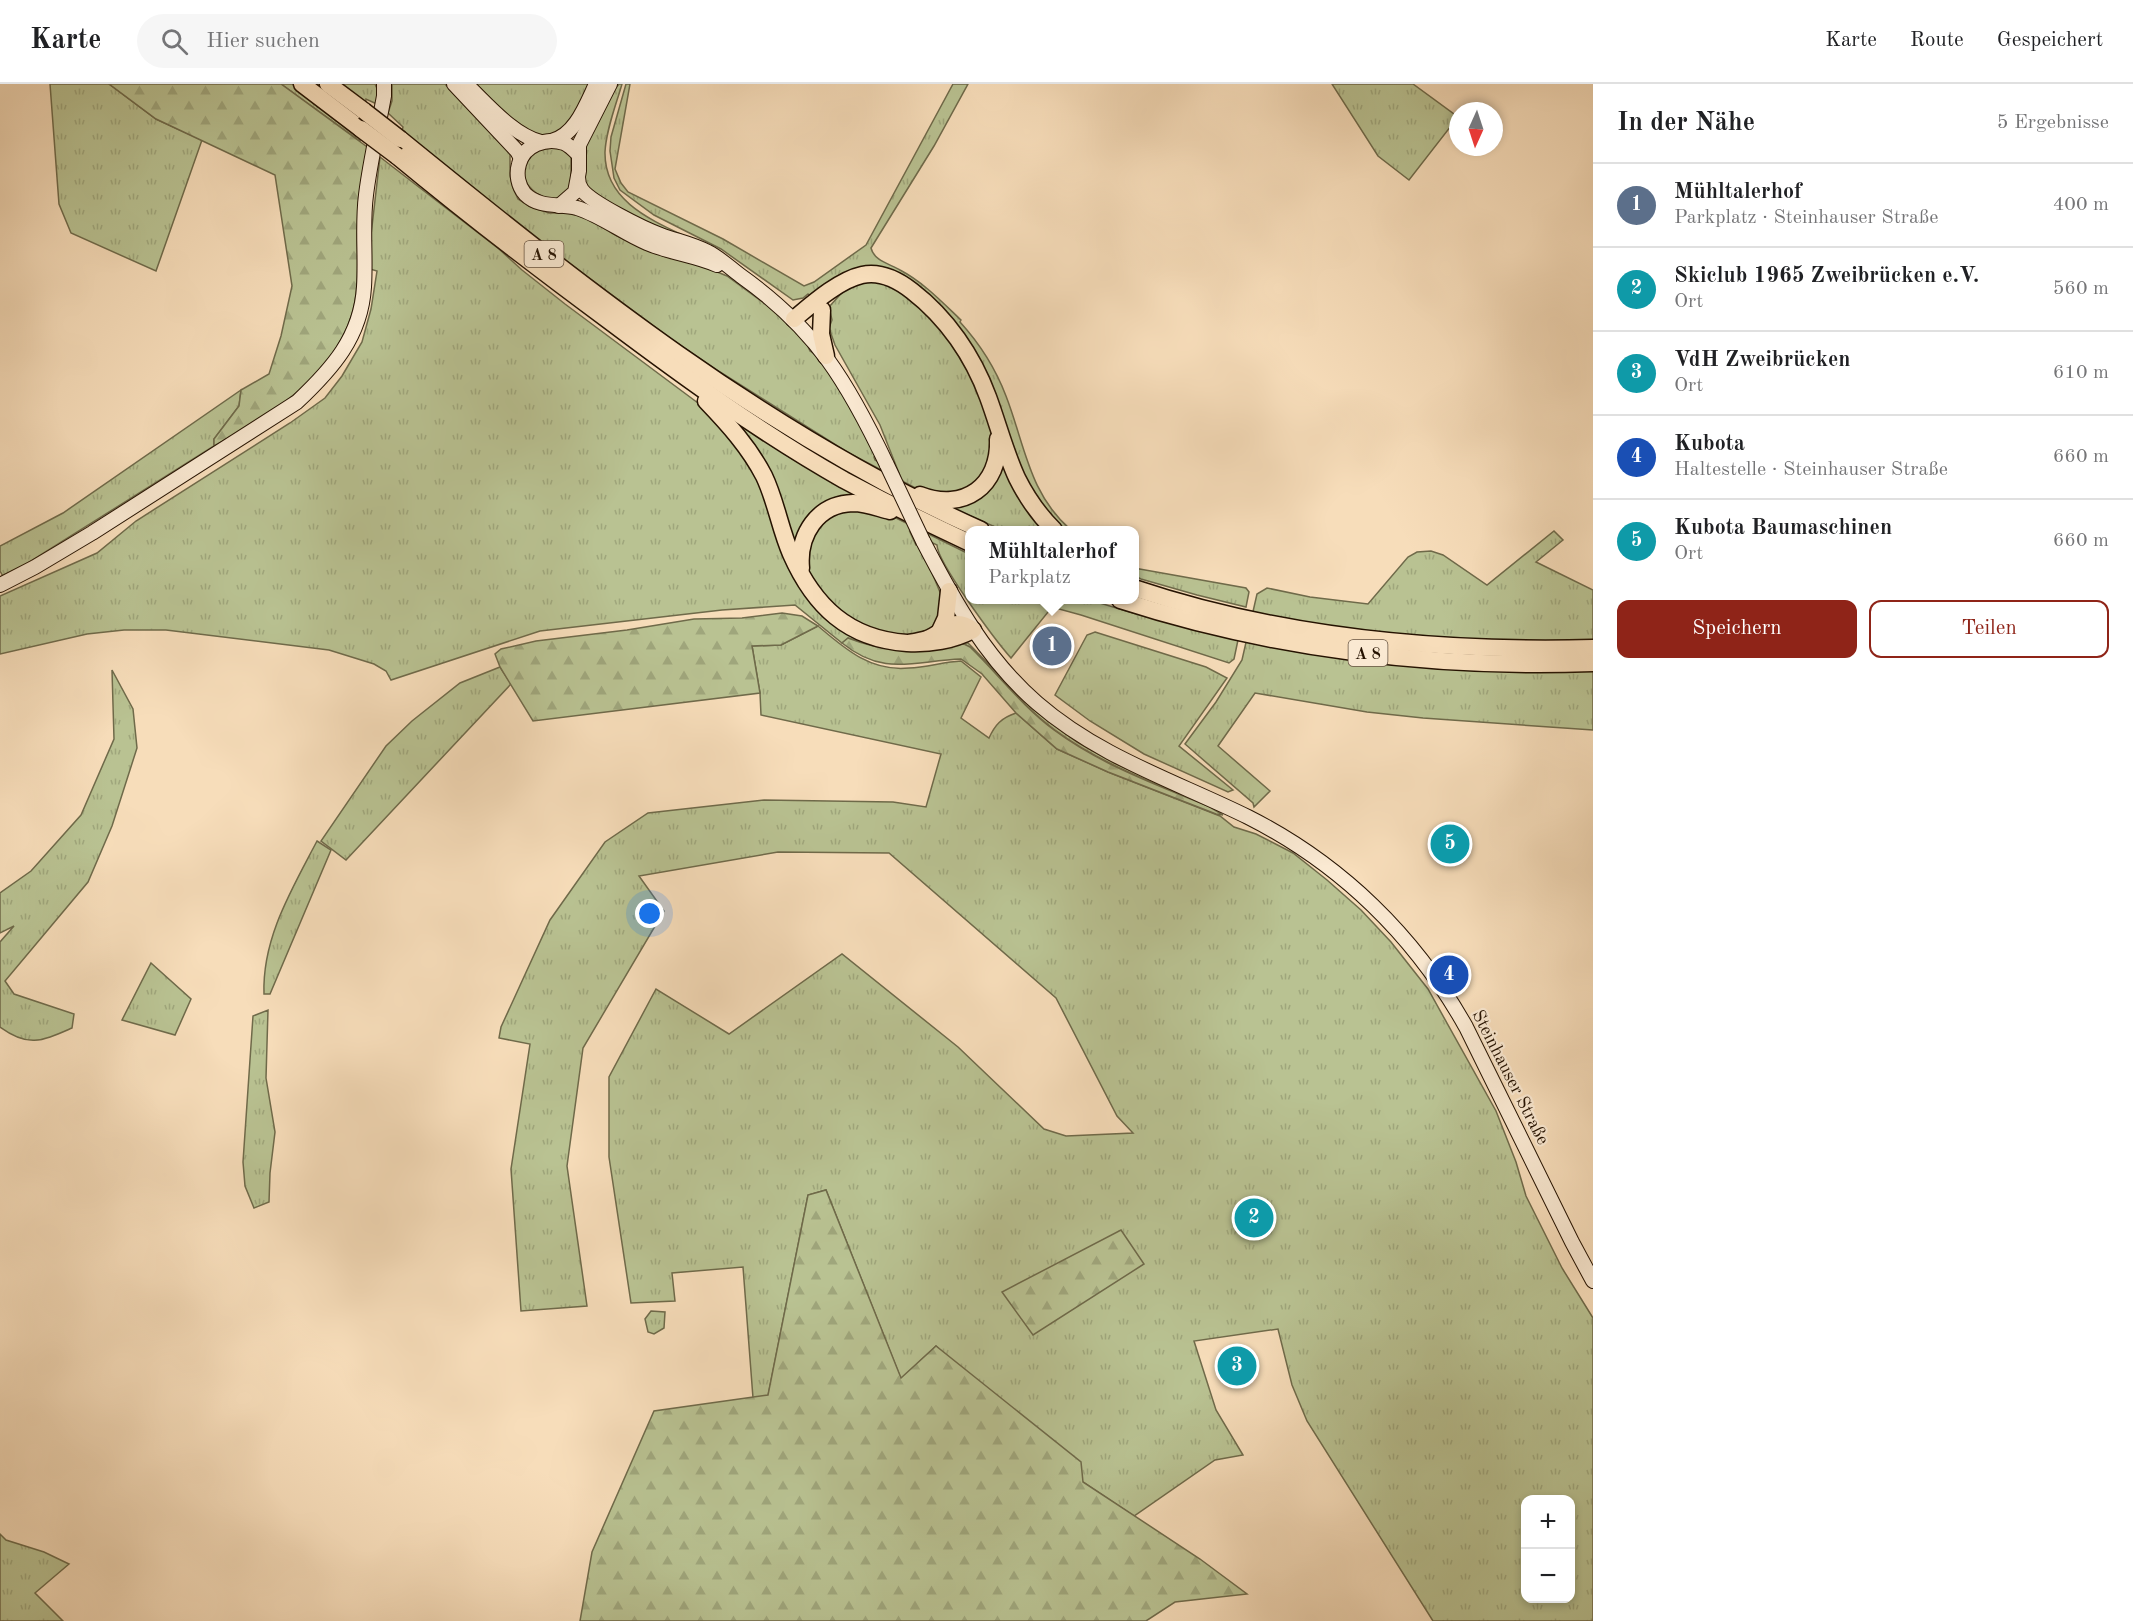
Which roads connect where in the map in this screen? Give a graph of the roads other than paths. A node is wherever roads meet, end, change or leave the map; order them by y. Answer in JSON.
{"nodes":[{"id":1,"x":302,"y":84,"type":"edge"},
{"id":2,"x":328,"y":84,"type":"edge"},
{"id":3,"x":384,"y":84,"type":"edge"},
{"id":4,"x":454,"y":84,"type":"edge"},
{"id":5,"x":466,"y":84,"type":"edge"},
{"id":6,"x":596,"y":84,"type":"edge"},
{"id":7,"x":610,"y":84,"type":"edge"},
{"id":8,"x":545,"y":142,"type":"junction"},
{"id":9,"x":578,"y":154,"type":"junction"},
{"id":10,"x":521,"y":159,"type":"junction"},
{"id":11,"x":578,"y":177,"type":"junction"},
{"id":12,"x":559,"y":206,"type":"junction"},
{"id":13,"x":738,"y":274,"type":"junction"},
{"id":14,"x":841,"y":285,"type":"junction"},
{"id":15,"x":822,"y":310,"type":"junction"},
{"id":16,"x":794,"y":319,"type":"junction"},
{"id":17,"x":826,"y":356,"type":"junction"},
{"id":18,"x":680,"y":374,"type":"junction"},
{"id":19,"x":997,"y":426,"type":"junction"},
{"id":20,"x":871,"y":476,"type":"junction"},
{"id":21,"x":922,"y":520,"type":"junction"},
{"id":22,"x":970,"y":526,"type":"edge"},
{"id":23,"x":1050,"y":526,"type":"edge"},
{"id":24,"x":965,"y":541,"type":"edge"},
{"id":25,"x":801,"y":572,"type":"junction"},
{"id":26,"x":0,"y":585,"type":"edge"},
{"id":27,"x":1139,"y":588,"type":"edge"},
{"id":28,"x":949,"y":591,"type":"junction"},
{"id":29,"x":1132,"y":604,"type":"edge"},
{"id":30,"x":973,"y":630,"type":"junction"},
{"id":31,"x":939,"y":633,"type":"junction"},
{"id":32,"x":908,"y":643,"type":"junction"},
{"id":33,"x":1593,"y":648,"type":"edge"},
{"id":34,"x":1593,"y":663,"type":"edge"},
{"id":35,"x":1593,"y":1281,"type":"edge"}],
"edges":[{"from":1,"to":18,"type":"highway","number":"A 8","bridge":true},
{"from":2,"to":20,"type":"highway","number":"A 8","bridge":true},
{"from":3,"to":26,"type":"main road"},
{"from":4,"to":10,"type":"main road"},
{"from":5,"to":8,"type":"main road"},
{"from":6,"to":8,"type":"main road"},
{"from":7,"to":9,"type":"main road"},
{"from":8,"to":9,"type":"main road"},
{"from":8,"to":10,"type":"main road"},
{"from":9,"to":11,"type":"main road"},
{"from":10,"to":12,"type":"main road"},
{"from":11,"to":12,"type":"main road"},
{"from":11,"to":13,"type":"main road"},
{"from":12,"to":13,"type":"main road"},
{"from":13,"to":16,"type":"main road","name":"Steinhauser Straße"},
{"from":14,"to":15,"type":"highway"},
{"from":14,"to":16,"type":"highway"},
{"from":14,"to":19,"type":"highway"},
{"from":15,"to":16,"type":"highway"},
{"from":15,"to":17,"type":"highway"},
{"from":16,"to":17,"type":"main road","name":"Steinhauser Straße"},
{"from":17,"to":28,"type":"main road","name":"Steinhauser Straße","bridge":true},
{"from":18,"to":21,"type":"highway","number":"A 8"},
{"from":18,"to":25,"type":"highway"},
{"from":19,"to":20,"type":"highway"},
{"from":19,"to":23,"type":"highway"},
{"from":20,"to":22,"type":"highway","number":"A 8"},
{"from":21,"to":24,"type":"highway","number":"A 8"},
{"from":21,"to":25,"type":"highway"},
{"from":25,"to":32,"type":"highway"},
{"from":27,"to":33,"type":"highway","number":"A 8"},
{"from":28,"to":30,"type":"main road","name":"Steinhauser Straße"},
{"from":28,"to":31,"type":"highway"},
{"from":29,"to":34,"type":"highway","number":"A 8"},
{"from":30,"to":31,"type":"highway"},
{"from":30,"to":32,"type":"highway"},
{"from":30,"to":35,"type":"main road","name":"Steinhauser Straße"},
{"from":31,"to":32,"type":"highway"}]}
